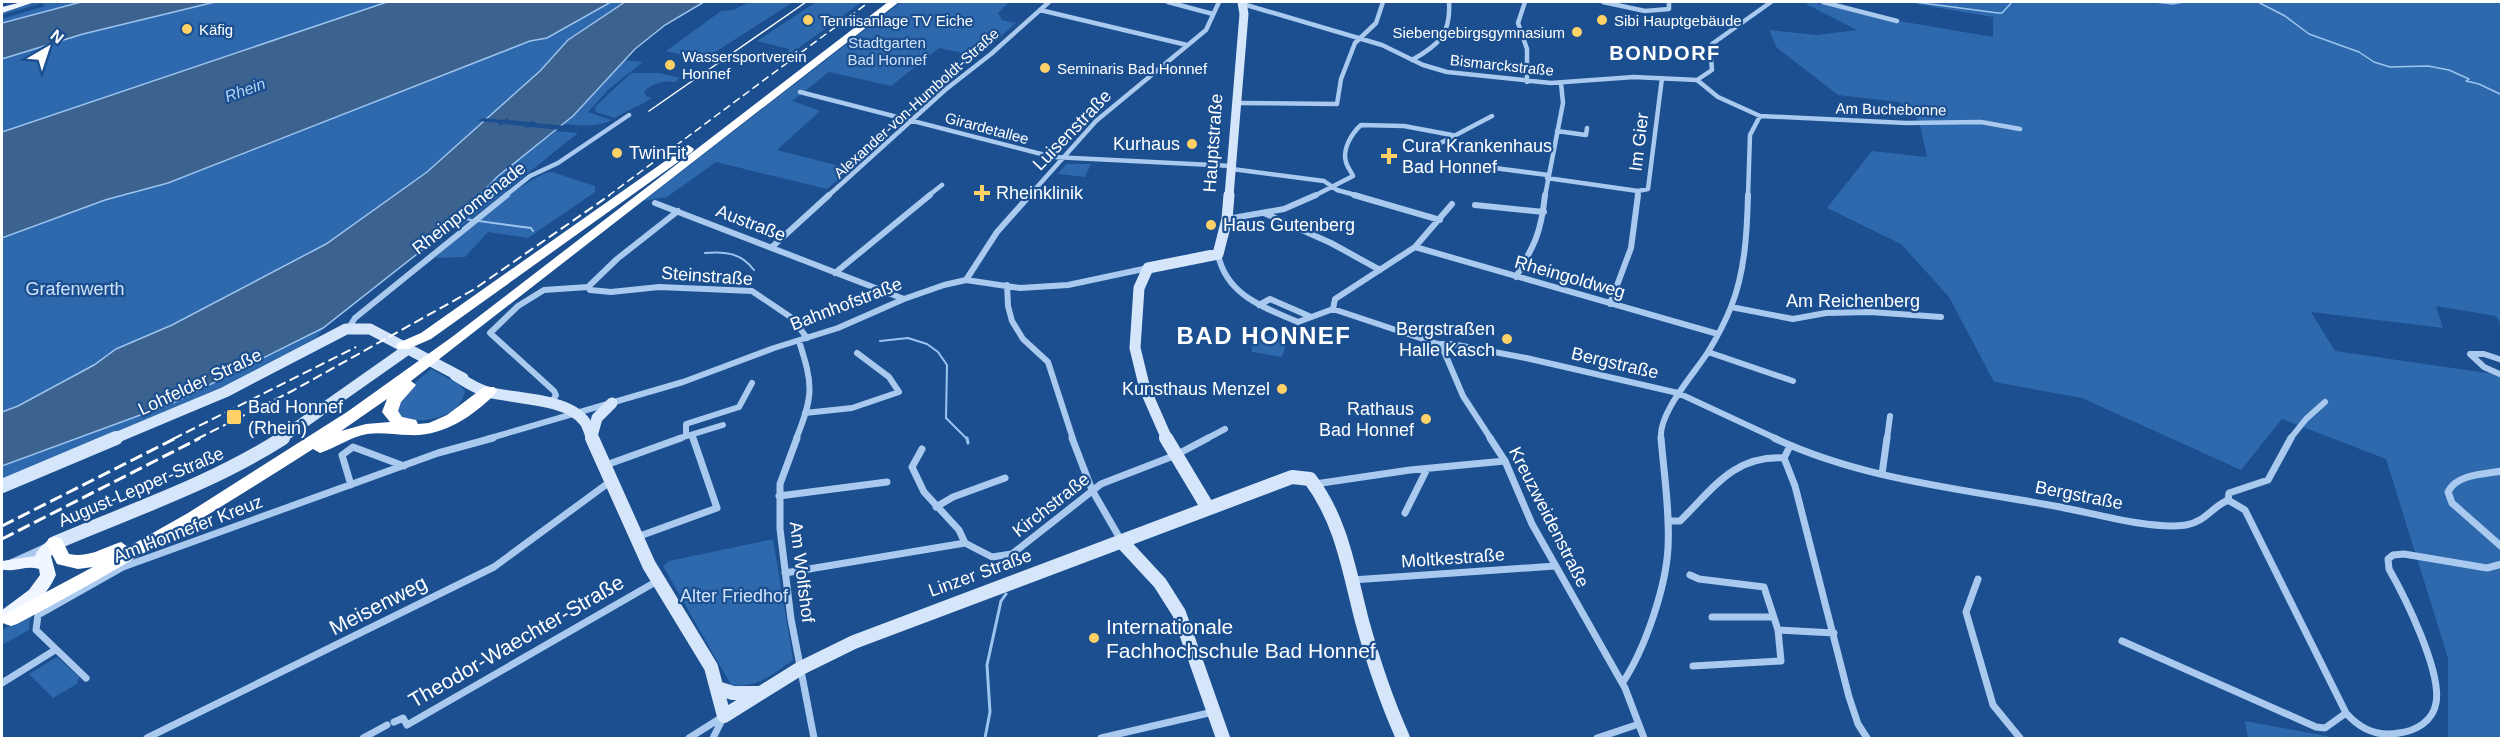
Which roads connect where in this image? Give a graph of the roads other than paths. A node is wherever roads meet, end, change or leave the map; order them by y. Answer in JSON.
{"nodes":[{"id":1,"x":30,"y":2,"type":"edge"},
{"id":2,"x":885,"y":2,"type":"edge"},
{"id":3,"x":894,"y":2,"type":"edge"},
{"id":4,"x":1049,"y":2,"type":"edge"},
{"id":5,"x":1168,"y":2,"type":"edge"},
{"id":6,"x":1219,"y":2,"type":"edge"},
{"id":7,"x":1383,"y":2,"type":"edge"},
{"id":8,"x":1449,"y":2,"type":"edge"},
{"id":9,"x":1525,"y":2,"type":"edge"},
{"id":10,"x":1602,"y":2,"type":"edge"},
{"id":11,"x":1669,"y":2,"type":"edge"},
{"id":12,"x":1771,"y":2,"type":"edge"},
{"id":13,"x":1823,"y":2,"type":"edge"},
{"id":14,"x":1242,"y":3,"type":"edge"},
{"id":15,"x":2,"y":10,"type":"edge"},
{"id":16,"x":1040,"y":10,"type":"junction"},
{"id":17,"x":1213,"y":14,"type":"junction"},
{"id":18,"x":1897,"y":21,"type":"dead end"},
{"id":19,"x":1361,"y":39,"type":"junction"},
{"id":20,"x":1187,"y":45,"type":"junction"},
{"id":21,"x":1412,"y":60,"type":"junction"},
{"id":22,"x":1662,"y":78,"type":"junction"},
{"id":23,"x":1697,"y":80,"type":"junction"},
{"id":24,"x":1527,"y":82,"type":"junction"},
{"id":25,"x":1561,"y":82,"type":"junction"},
{"id":26,"x":800,"y":92,"type":"dead end"},
{"id":27,"x":1236,"y":103,"type":"junction"},
{"id":28,"x":629,"y":115,"type":"dead end"},
{"id":29,"x":1492,"y":116,"type":"dead end"},
{"id":30,"x":1760,"y":116,"type":"junction"},
{"id":31,"x":913,"y":120,"type":"junction"},
{"id":32,"x":1587,"y":128,"type":"dead end"},
{"id":33,"x":2020,"y":129,"type":"dead end"},
{"id":34,"x":1557,"y":131,"type":"junction"},
{"id":35,"x":1452,"y":135,"type":"junction"},
{"id":36,"x":704,"y":141,"type":"junction"},
{"id":37,"x":1433,"y":147,"type":"dead end"},
{"id":38,"x":1063,"y":159,"type":"junction"},
{"id":39,"x":1479,"y":166,"type":"dead end"},
{"id":40,"x":1232,"y":167,"type":"junction"},
{"id":41,"x":1547,"y":176,"type":"junction"},
{"id":42,"x":942,"y":184,"type":"dead end"},
{"id":43,"x":1331,"y":185,"type":"junction"},
{"id":44,"x":1638,"y":191,"type":"junction"},
{"id":45,"x":655,"y":203,"type":"dead end"},
{"id":46,"x":1452,"y":204,"type":"dead end"},
{"id":47,"x":1475,"y":205,"type":"dead end"},
{"id":48,"x":678,"y":211,"type":"junction"},
{"id":49,"x":1544,"y":212,"type":"junction"},
{"id":50,"x":1263,"y":213,"type":"junction"},
{"id":51,"x":1227,"y":219,"type":"junction"},
{"id":52,"x":1440,"y":220,"type":"junction"},
{"id":53,"x":772,"y":247,"type":"junction"},
{"id":54,"x":1415,"y":247,"type":"junction"},
{"id":55,"x":1218,"y":254,"type":"junction"},
{"id":56,"x":1380,"y":270,"type":"junction"},
{"id":57,"x":1141,"y":271,"type":"junction"},
{"id":58,"x":835,"y":273,"type":"junction"},
{"id":59,"x":1516,"y":277,"type":"junction"},
{"id":60,"x":966,"y":280,"type":"junction"},
{"id":61,"x":1007,"y":285,"type":"junction"},
{"id":62,"x":588,"y":287,"type":"junction"},
{"id":63,"x":904,"y":299,"type":"junction"},
{"id":64,"x":1610,"y":304,"type":"junction"},
{"id":65,"x":1259,"y":305,"type":"junction"},
{"id":66,"x":1731,"y":307,"type":"junction"},
{"id":67,"x":1333,"y":309,"type":"junction"},
{"id":68,"x":1309,"y":316,"type":"junction"},
{"id":69,"x":1941,"y":316,"type":"dead end"},
{"id":70,"x":352,"y":328,"type":"junction"},
{"id":71,"x":1718,"y":334,"type":"junction"},
{"id":72,"x":807,"y":338,"type":"junction"},
{"id":73,"x":457,"y":340,"type":"junction"},
{"id":74,"x":799,"y":341,"type":"junction"},
{"id":75,"x":1438,"y":344,"type":"junction"},
{"id":76,"x":405,"y":348,"type":"junction"},
{"id":77,"x":1708,"y":352,"type":"junction"},
{"id":78,"x":856,"y":353,"type":"dead end"},
{"id":79,"x":2502,"y":360,"type":"edge"},
{"id":80,"x":2502,"y":375,"type":"edge"},
{"id":81,"x":1793,"y":381,"type":"dead end"},
{"id":82,"x":752,"y":383,"type":"dead end"},
{"id":83,"x":476,"y":393,"type":"junction"},
{"id":84,"x":1678,"y":393,"type":"junction"},
{"id":85,"x":552,"y":402,"type":"junction"},
{"id":86,"x":2325,"y":402,"type":"dead end"},
{"id":87,"x":612,"y":403,"type":"junction"},
{"id":88,"x":805,"y":413,"type":"junction"},
{"id":89,"x":577,"y":414,"type":"junction"},
{"id":90,"x":1890,"y":416,"type":"dead end"},
{"id":91,"x":316,"y":424,"type":"junction"},
{"id":92,"x":723,"y":425,"type":"dead end"},
{"id":93,"x":1225,"y":429,"type":"dead end"},
{"id":94,"x":689,"y":435,"type":"junction"},
{"id":95,"x":592,"y":436,"type":"junction"},
{"id":96,"x":1790,"y":446,"type":"junction"},
{"id":97,"x":921,"y":449,"type":"dead end"},
{"id":98,"x":1176,"y":455,"type":"junction"},
{"id":99,"x":1784,"y":458,"type":"junction"},
{"id":100,"x":1506,"y":461,"type":"junction"},
{"id":101,"x":605,"y":465,"type":"junction"},
{"id":102,"x":404,"y":466,"type":"junction"},
{"id":103,"x":1427,"y":469,"type":"junction"},
{"id":104,"x":2502,"y":471,"type":"edge"},
{"id":105,"x":1882,"y":474,"type":"junction"},
{"id":106,"x":1005,"y":478,"type":"dead end"},
{"id":107,"x":612,"y":481,"type":"junction"},
{"id":108,"x":887,"y":482,"type":"dead end"},
{"id":109,"x":351,"y":484,"type":"junction"},
{"id":110,"x":1315,"y":484,"type":"junction"},
{"id":111,"x":245,"y":485,"type":"junction"},
{"id":112,"x":2,"y":486,"type":"edge"},
{"id":113,"x":1092,"y":490,"type":"junction"},
{"id":114,"x":779,"y":496,"type":"junction"},
{"id":115,"x":2228,"y":500,"type":"junction"},
{"id":116,"x":936,"y":507,"type":"junction"},
{"id":117,"x":1208,"y":508,"type":"junction"},
{"id":118,"x":1406,"y":513,"type":"dead end"},
{"id":119,"x":1668,"y":521,"type":"junction"},
{"id":120,"x":637,"y":537,"type":"junction"},
{"id":121,"x":1122,"y":542,"type":"junction"},
{"id":122,"x":55,"y":543,"type":"junction"},
{"id":123,"x":965,"y":543,"type":"junction"},
{"id":124,"x":2502,"y":547,"type":"edge"},
{"id":125,"x":2502,"y":564,"type":"edge"},
{"id":126,"x":4,"y":566,"type":"edge"},
{"id":127,"x":47,"y":566,"type":"junction"},
{"id":128,"x":1556,"y":566,"type":"junction"},
{"id":129,"x":785,"y":573,"type":"junction"},
{"id":130,"x":1690,"y":575,"type":"dead end"},
{"id":131,"x":1978,"y":579,"type":"dead end"},
{"id":132,"x":658,"y":580,"type":"junction"},
{"id":133,"x":1352,"y":580,"type":"junction"},
{"id":134,"x":1712,"y":617,"type":"dead end"},
{"id":135,"x":1773,"y":617,"type":"junction"},
{"id":136,"x":5,"y":621,"type":"edge"},
{"id":137,"x":1778,"y":630,"type":"junction"},
{"id":138,"x":1834,"y":633,"type":"junction"},
{"id":139,"x":2122,"y":641,"type":"dead end"},
{"id":140,"x":55,"y":650,"type":"junction"},
{"id":141,"x":1693,"y":666,"type":"dead end"},
{"id":142,"x":801,"y":668,"type":"junction"},
{"id":143,"x":86,"y":678,"type":"dead end"},
{"id":144,"x":1620,"y":679,"type":"junction"},
{"id":145,"x":2,"y":683,"type":"edge"},
{"id":146,"x":717,"y":688,"type":"junction"},
{"id":147,"x":762,"y":692,"type":"junction"},
{"id":148,"x":1214,"y":711,"type":"junction"},
{"id":149,"x":2346,"y":713,"type":"junction"},
{"id":150,"x":724,"y":716,"type":"junction"},
{"id":151,"x":1636,"y":725,"type":"junction"},
{"id":152,"x":147,"y":738,"type":"edge"},
{"id":153,"x":363,"y":738,"type":"edge"},
{"id":154,"x":689,"y":738,"type":"edge"},
{"id":155,"x":712,"y":738,"type":"edge"},
{"id":156,"x":814,"y":738,"type":"edge"},
{"id":157,"x":1101,"y":738,"type":"edge"},
{"id":158,"x":1223,"y":738,"type":"edge"},
{"id":159,"x":1403,"y":738,"type":"edge"},
{"id":160,"x":1597,"y":738,"type":"edge"},
{"id":161,"x":1644,"y":738,"type":"edge"},
{"id":162,"x":1867,"y":738,"type":"edge"},
{"id":163,"x":2020,"y":738,"type":"edge"}],
"edges":[{"from":1,"to":15,"type":"main road"},
{"from":2,"to":36,"type":"highway"},
{"from":3,"to":73,"type":"highway"},
{"from":4,"to":16,"type":"street","name":"Alexander-von-Humboldt-Straße"},
{"from":5,"to":17,"type":"street"},
{"from":6,"to":17,"type":"street","name":"Luisenstraße"},
{"from":7,"to":19,"type":"street"},
{"from":8,"to":21,"type":"street"},
{"from":9,"to":24,"type":"street"},
{"from":10,"to":11,"type":"street"},
{"from":12,"to":23,"type":"street"},
{"from":13,"to":18,"type":"street"},
{"from":14,"to":19,"type":"street","name":"Bismarckstraße"},
{"from":14,"to":27,"type":"main road","name":"Hauptstraße"},
{"from":16,"to":20,"type":"street"},
{"from":16,"to":31,"type":"street","name":"Alexander-von-Humboldt-Straße"},
{"from":17,"to":20,"type":"street","name":"Luisenstraße"},
{"from":19,"to":21,"type":"street","name":"Bismarckstraße"},
{"from":19,"to":27,"type":"street"},
{"from":20,"to":38,"type":"street","name":"Luisenstraße"},
{"from":21,"to":24,"type":"street","name":"Bismarckstraße"},
{"from":22,"to":23,"type":"street","name":"Bismarckstraße"},
{"from":22,"to":25,"type":"street","name":"Bismarckstraße"},
{"from":22,"to":44,"type":"street","name":"Im Gier"},
{"from":23,"to":30,"type":"street"},
{"from":24,"to":25,"type":"street","name":"Bismarckstraße"},
{"from":25,"to":34,"type":"street"},
{"from":26,"to":31,"type":"street","name":"Girardetallee"},
{"from":27,"to":40,"type":"main road","name":"Hauptstraße"},
{"from":28,"to":70,"type":"street","name":"Rheinpromenade"},
{"from":29,"to":35,"type":"street"},
{"from":30,"to":33,"type":"street","name":"Am Buchebonne"},
{"from":30,"to":66,"type":"street"},
{"from":31,"to":38,"type":"street","name":"Girardetallee"},
{"from":31,"to":53,"type":"street","name":"Alexander-von-Humboldt-Straße"},
{"from":32,"to":34,"type":"street"},
{"from":34,"to":41,"type":"street"},
{"from":35,"to":37,"type":"street"},
{"from":35,"to":43,"type":"street"},
{"from":36,"to":76,"type":"highway"},
{"from":36,"to":91,"type":"highway"},
{"from":38,"to":40,"type":"street","name":"Girardetallee"},
{"from":38,"to":60,"type":"street","name":"Luisenstraße"},
{"from":39,"to":41,"type":"street"},
{"from":40,"to":43,"type":"street","name":"Girardetallee"},
{"from":40,"to":51,"type":"main road","name":"Hauptstraße"},
{"from":41,"to":44,"type":"street"},
{"from":41,"to":49,"type":"street"},
{"from":42,"to":58,"type":"street"},
{"from":43,"to":50,"type":"street"},
{"from":43,"to":52,"type":"street","name":"Girardetallee"},
{"from":44,"to":64,"type":"street","name":"Im Gier"},
{"from":45,"to":48,"type":"street","name":"Austraße"},
{"from":46,"to":52,"type":"street"},
{"from":47,"to":49,"type":"street"},
{"from":48,"to":53,"type":"street","name":"Austraße"},
{"from":48,"to":62,"type":"street"},
{"from":49,"to":59,"type":"street"},
{"from":50,"to":51,"type":"street"},
{"from":50,"to":56,"type":"street"},
{"from":51,"to":55,"type":"main road","name":"Hauptstraße"},
{"from":52,"to":54,"type":"street"},
{"from":53,"to":58,"type":"street","name":"Austraße"},
{"from":54,"to":56,"type":"street"},
{"from":54,"to":59,"type":"street","name":"Rheingoldweg"},
{"from":55,"to":57,"type":"main road","name":"Bahnhofstraße"},
{"from":55,"to":65,"type":"street"},
{"from":56,"to":67,"type":"street"},
{"from":57,"to":61,"type":"street","name":"Bahnhofstraße"},
{"from":57,"to":98,"type":"main road"},
{"from":58,"to":63,"type":"street","name":"Austraße"},
{"from":59,"to":64,"type":"street","name":"Rheingoldweg"},
{"from":60,"to":61,"type":"street","name":"Bahnhofstraße"},
{"from":60,"to":63,"type":"street","name":"Bahnhofstraße"},
{"from":61,"to":113,"type":"street"},
{"from":62,"to":72,"type":"street","name":"Steinstraße"},
{"from":62,"to":85,"type":"street","name":"Steinstraße"},
{"from":63,"to":72,"type":"street","name":"Bahnhofstraße"},
{"from":64,"to":71,"type":"street","name":"Rheingoldweg"},
{"from":65,"to":68,"type":"street"},
{"from":65,"to":68,"type":"street"},
{"from":66,"to":69,"type":"street","name":"Am Reichenberg"},
{"from":66,"to":71,"type":"street"},
{"from":67,"to":68,"type":"street"},
{"from":67,"to":75,"type":"street","name":"Bergstraße"},
{"from":70,"to":76,"type":"main road"},
{"from":70,"to":112,"type":"main road","name":"Lohfelder Straße"},
{"from":71,"to":77,"type":"street"},
{"from":72,"to":74,"type":"street","name":"Bahnhofstraße"},
{"from":73,"to":83,"type":"highway"},
{"from":73,"to":111,"type":"highway"},
{"from":74,"to":87,"type":"street","name":"Bahnhofstraße"},
{"from":74,"to":88,"type":"street","name":"Am Wolfshof"},
{"from":75,"to":84,"type":"street","name":"Bergstraße"},
{"from":75,"to":100,"type":"street","name":"Kreuzweidenstraße"},
{"from":76,"to":83,"type":"main road"},
{"from":76,"to":91,"type":"main road","name":"August-Lepper-Straße"},
{"from":77,"to":81,"type":"street"},
{"from":77,"to":84,"type":"street"},
{"from":78,"to":88,"type":"street"},
{"from":79,"to":80,"type":"street"},
{"from":82,"to":94,"type":"street"},
{"from":83,"to":85,"type":"main road"},
{"from":83,"to":111,"type":"highway"},
{"from":84,"to":96,"type":"street","name":"Bergstraße"},
{"from":84,"to":119,"type":"street"},
{"from":85,"to":89,"type":"main road"},
{"from":86,"to":115,"type":"street","name":"Bergstraße"},
{"from":87,"to":89,"type":"street","name":"Bahnhofstraße"},
{"from":87,"to":95,"type":"main road"},
{"from":88,"to":114,"type":"street","name":"Am Wolfshof"},
{"from":89,"to":95,"type":"main road"},
{"from":89,"to":102,"type":"street","name":"Am Honnefer Kreuz"},
{"from":90,"to":105,"type":"street"},
{"from":91,"to":122,"type":"main road","name":"August-Lepper-Straße"},
{"from":91,"to":122,"type":"highway"},
{"from":91,"to":136,"type":"highway"},
{"from":92,"to":94,"type":"street"},
{"from":93,"to":98,"type":"street","name":"Kirchstraße"},
{"from":94,"to":101,"type":"street"},
{"from":94,"to":120,"type":"street"},
{"from":95,"to":101,"type":"main road"},
{"from":96,"to":99,"type":"street"},
{"from":96,"to":105,"type":"street","name":"Bergstraße"},
{"from":97,"to":116,"type":"street"},
{"from":98,"to":113,"type":"street","name":"Kirchstraße"},
{"from":98,"to":117,"type":"main road"},
{"from":99,"to":119,"type":"street"},
{"from":99,"to":138,"type":"street"},
{"from":100,"to":103,"type":"street"},
{"from":100,"to":128,"type":"street","name":"Kreuzweidenstraße"},
{"from":101,"to":107,"type":"main road"},
{"from":102,"to":109,"type":"street","name":"Am Honnefer Kreuz"},
{"from":102,"to":109,"type":"street"},
{"from":103,"to":110,"type":"street"},
{"from":103,"to":118,"type":"street"},
{"from":104,"to":124,"type":"street"},
{"from":105,"to":115,"type":"street","name":"Bergstraße"},
{"from":106,"to":116,"type":"street"},
{"from":107,"to":120,"type":"main road"},
{"from":107,"to":152,"type":"street","name":"Meisenweg"},
{"from":108,"to":114,"type":"street"},
{"from":109,"to":140,"type":"street","name":"Am Honnefer Kreuz"},
{"from":110,"to":117,"type":"main road","name":"Linzer Straße"},
{"from":110,"to":133,"type":"main road"},
{"from":111,"to":136,"type":"highway"},
{"from":113,"to":121,"type":"street"},
{"from":113,"to":123,"type":"street","name":"Kirchstraße"},
{"from":114,"to":129,"type":"street","name":"Am Wolfshof"},
{"from":115,"to":149,"type":"street"},
{"from":116,"to":123,"type":"street"},
{"from":117,"to":121,"type":"main road","name":"Linzer Straße"},
{"from":119,"to":144,"type":"street"},
{"from":120,"to":132,"type":"main road"},
{"from":121,"to":142,"type":"main road","name":"Linzer Straße"},
{"from":121,"to":148,"type":"main road"},
{"from":122,"to":126,"type":"street","name":"August-Lepper-Straße"},
{"from":122,"to":127,"type":"main road"},
{"from":123,"to":129,"type":"street"},
{"from":125,"to":149,"type":"street"},
{"from":126,"to":127,"type":"main road"},
{"from":127,"to":136,"type":"main road"},
{"from":128,"to":133,"type":"street","name":"Moltkestraße"},
{"from":128,"to":144,"type":"street","name":"Kreuzweidenstraße"},
{"from":129,"to":142,"type":"street","name":"Am Wolfshof"},
{"from":130,"to":135,"type":"street"},
{"from":131,"to":163,"type":"street"},
{"from":132,"to":146,"type":"main road"},
{"from":132,"to":153,"type":"street","name":"Theodor-Waechter-Straße"},
{"from":133,"to":159,"type":"main road"},
{"from":134,"to":135,"type":"street"},
{"from":135,"to":137,"type":"street"},
{"from":137,"to":138,"type":"street"},
{"from":137,"to":141,"type":"street"},
{"from":138,"to":162,"type":"street"},
{"from":139,"to":149,"type":"street"},
{"from":140,"to":143,"type":"street"},
{"from":140,"to":145,"type":"street"},
{"from":142,"to":147,"type":"main road","name":"Linzer Straße"},
{"from":142,"to":156,"type":"street","name":"Am Wolfshof"},
{"from":144,"to":151,"type":"street","name":"Kreuzweidenstraße"},
{"from":146,"to":147,"type":"main road"},
{"from":146,"to":150,"type":"main road"},
{"from":147,"to":150,"type":"main road","name":"Linzer Straße"},
{"from":148,"to":157,"type":"street"},
{"from":148,"to":158,"type":"main road"},
{"from":150,"to":154,"type":"street","name":"Linzer Straße"},
{"from":150,"to":155,"type":"street"},
{"from":151,"to":160,"type":"street"},
{"from":151,"to":161,"type":"street","name":"Kreuzweidenstraße"}]}
